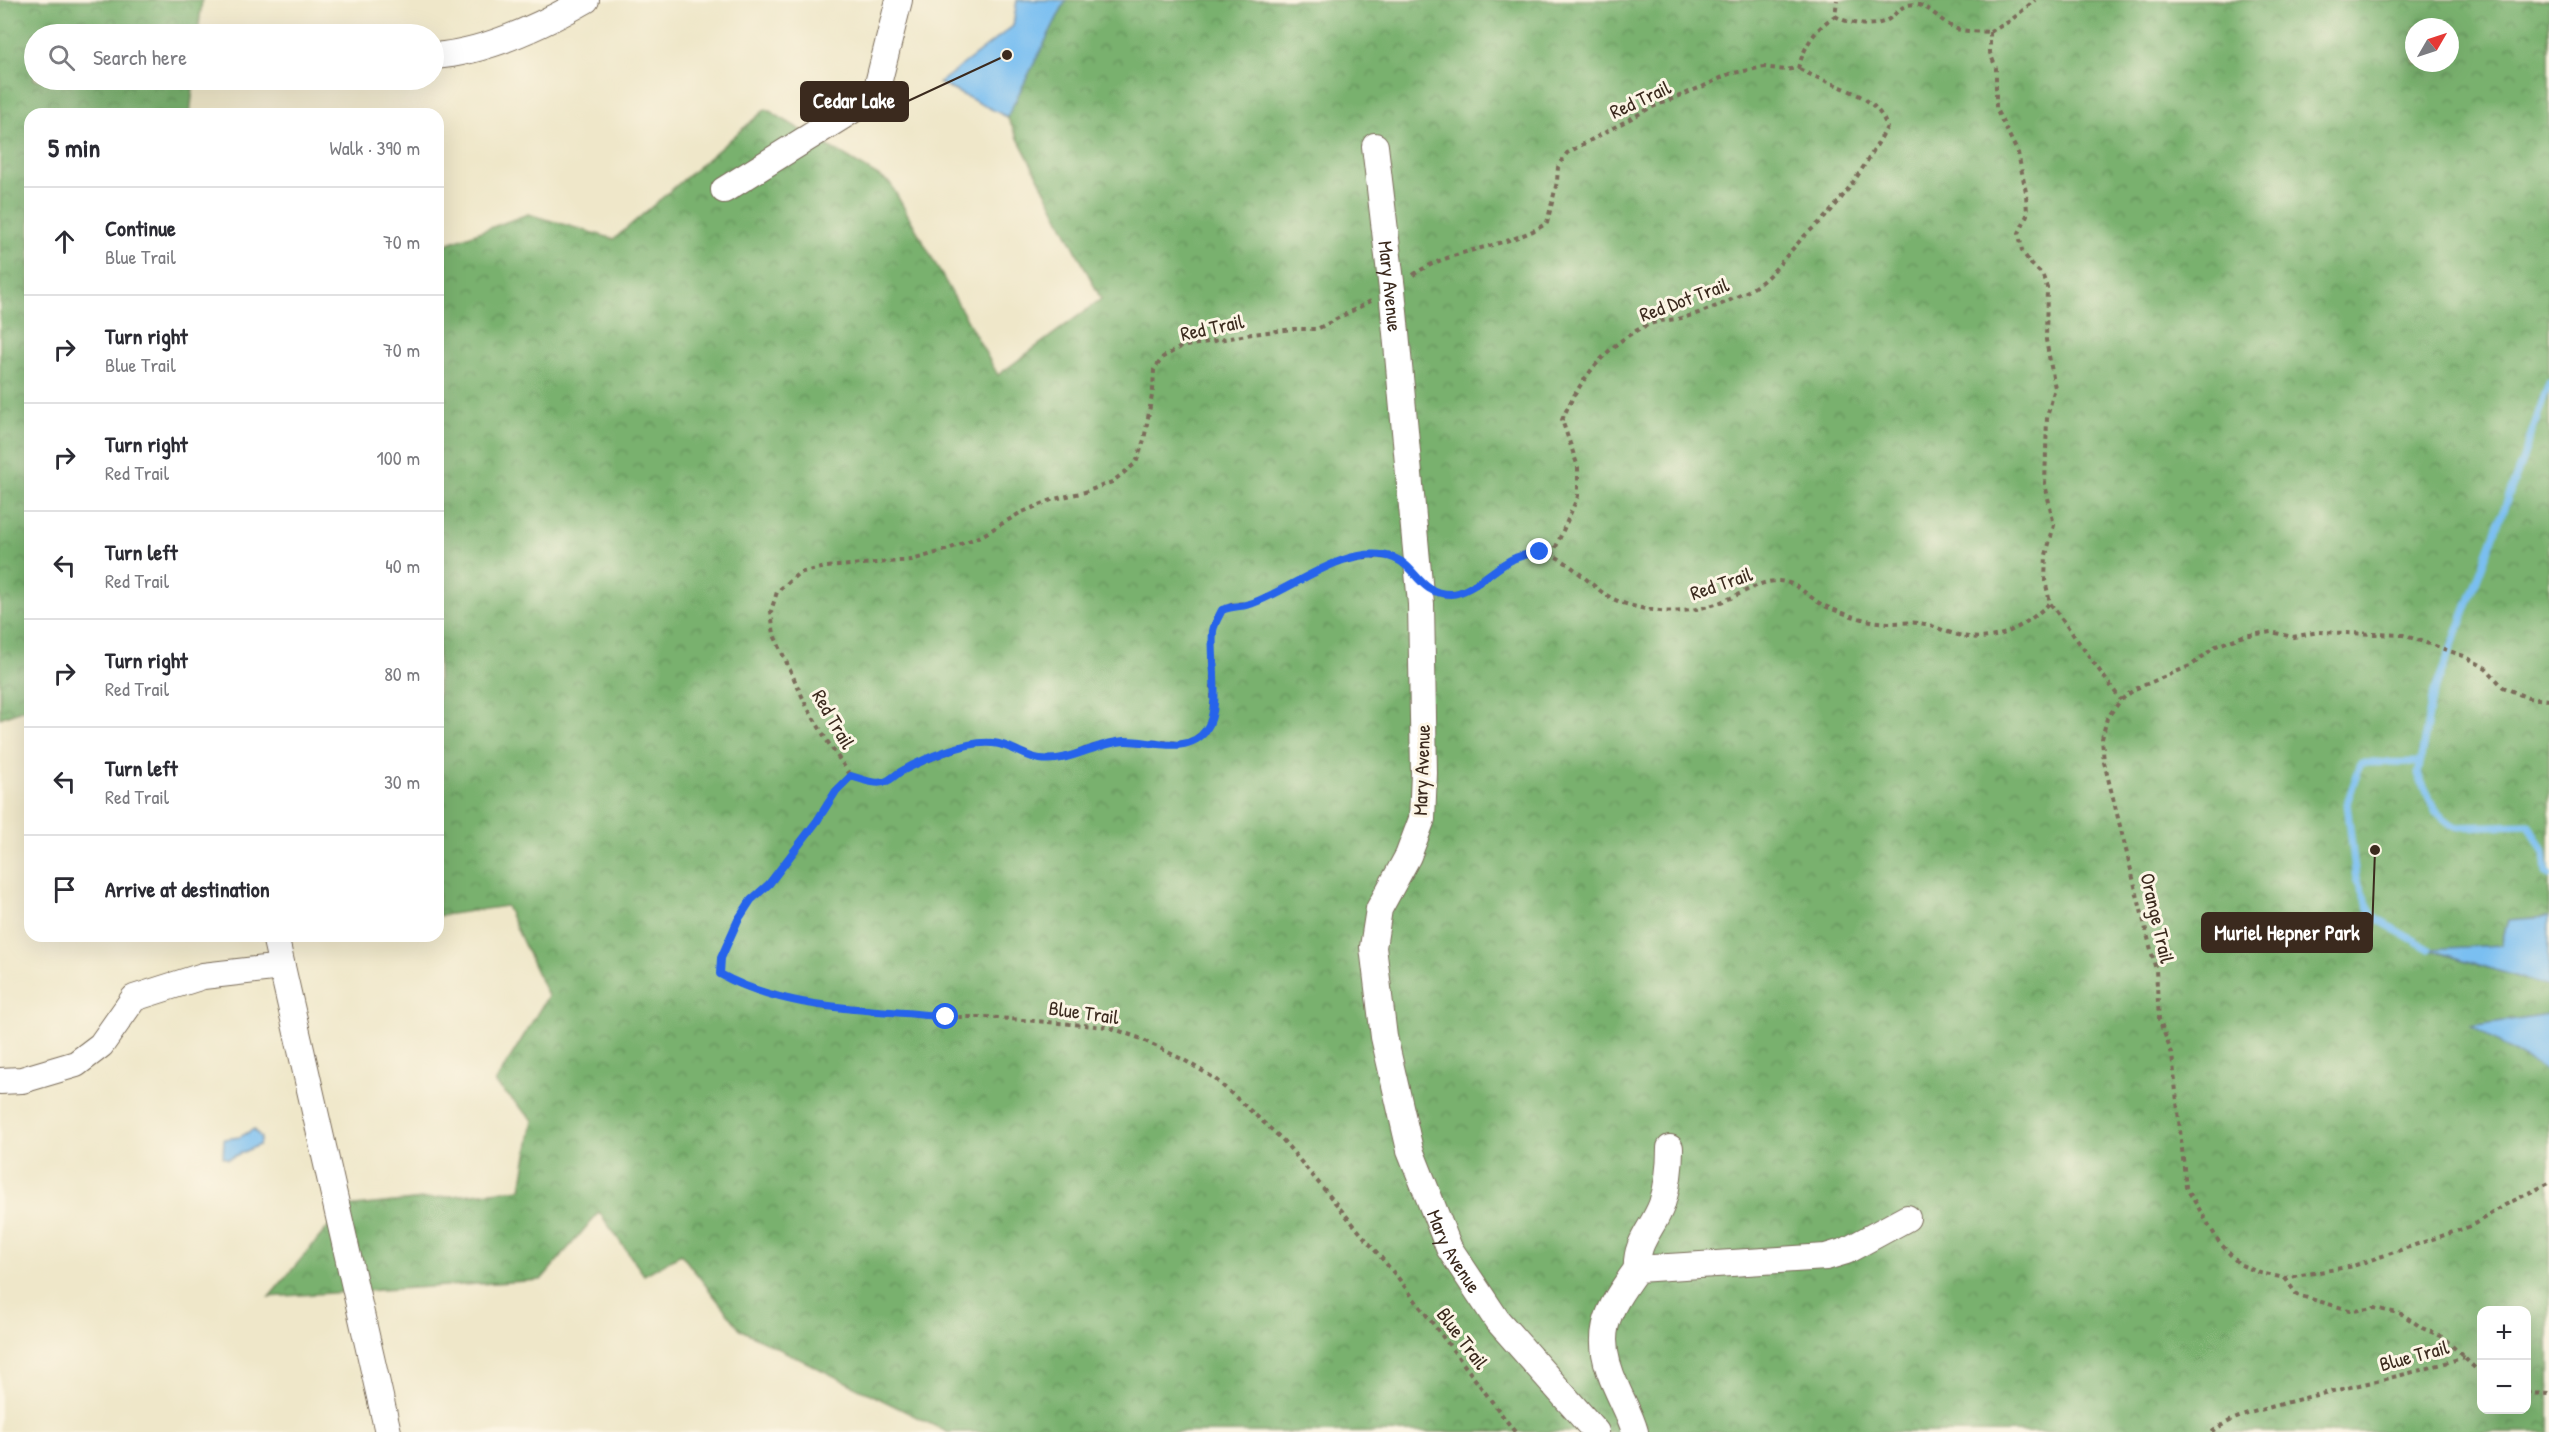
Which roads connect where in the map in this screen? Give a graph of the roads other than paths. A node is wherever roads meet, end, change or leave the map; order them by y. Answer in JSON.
{"nodes":[{"id":1,"x":586,"y":0,"type":"edge"},
{"id":2,"x":899,"y":0,"type":"edge"},
{"id":3,"x":444,"y":55,"type":"edge"},
{"id":4,"x":1375,"y":146,"type":"dead end"},
{"id":5,"x":724,"y":190,"type":"dead end"},
{"id":6,"x":276,"y":942,"type":"edge"},
{"id":7,"x":282,"y":967,"type":"junction"},
{"id":8,"x":0,"y":1081,"type":"edge"},
{"id":9,"x":1670,"y":1148,"type":"dead end"},
{"id":10,"x":1907,"y":1218,"type":"dead end"},
{"id":11,"x":1637,"y":1269,"type":"junction"},
{"id":12,"x":388,"y":1432,"type":"edge"},
{"id":13,"x":1596,"y":1432,"type":"edge"},
{"id":14,"x":1635,"y":1432,"type":"edge"}],
"edges":[{"from":1,"to":3,"type":"street"},
{"from":2,"to":5,"type":"street"},
{"from":4,"to":13,"type":"street","name":"Mary Avenue"},
{"from":6,"to":7,"type":"street"},
{"from":7,"to":8,"type":"street"},
{"from":7,"to":12,"type":"street"},
{"from":9,"to":11,"type":"street"},
{"from":10,"to":11,"type":"street"},
{"from":11,"to":14,"type":"street"}]}
